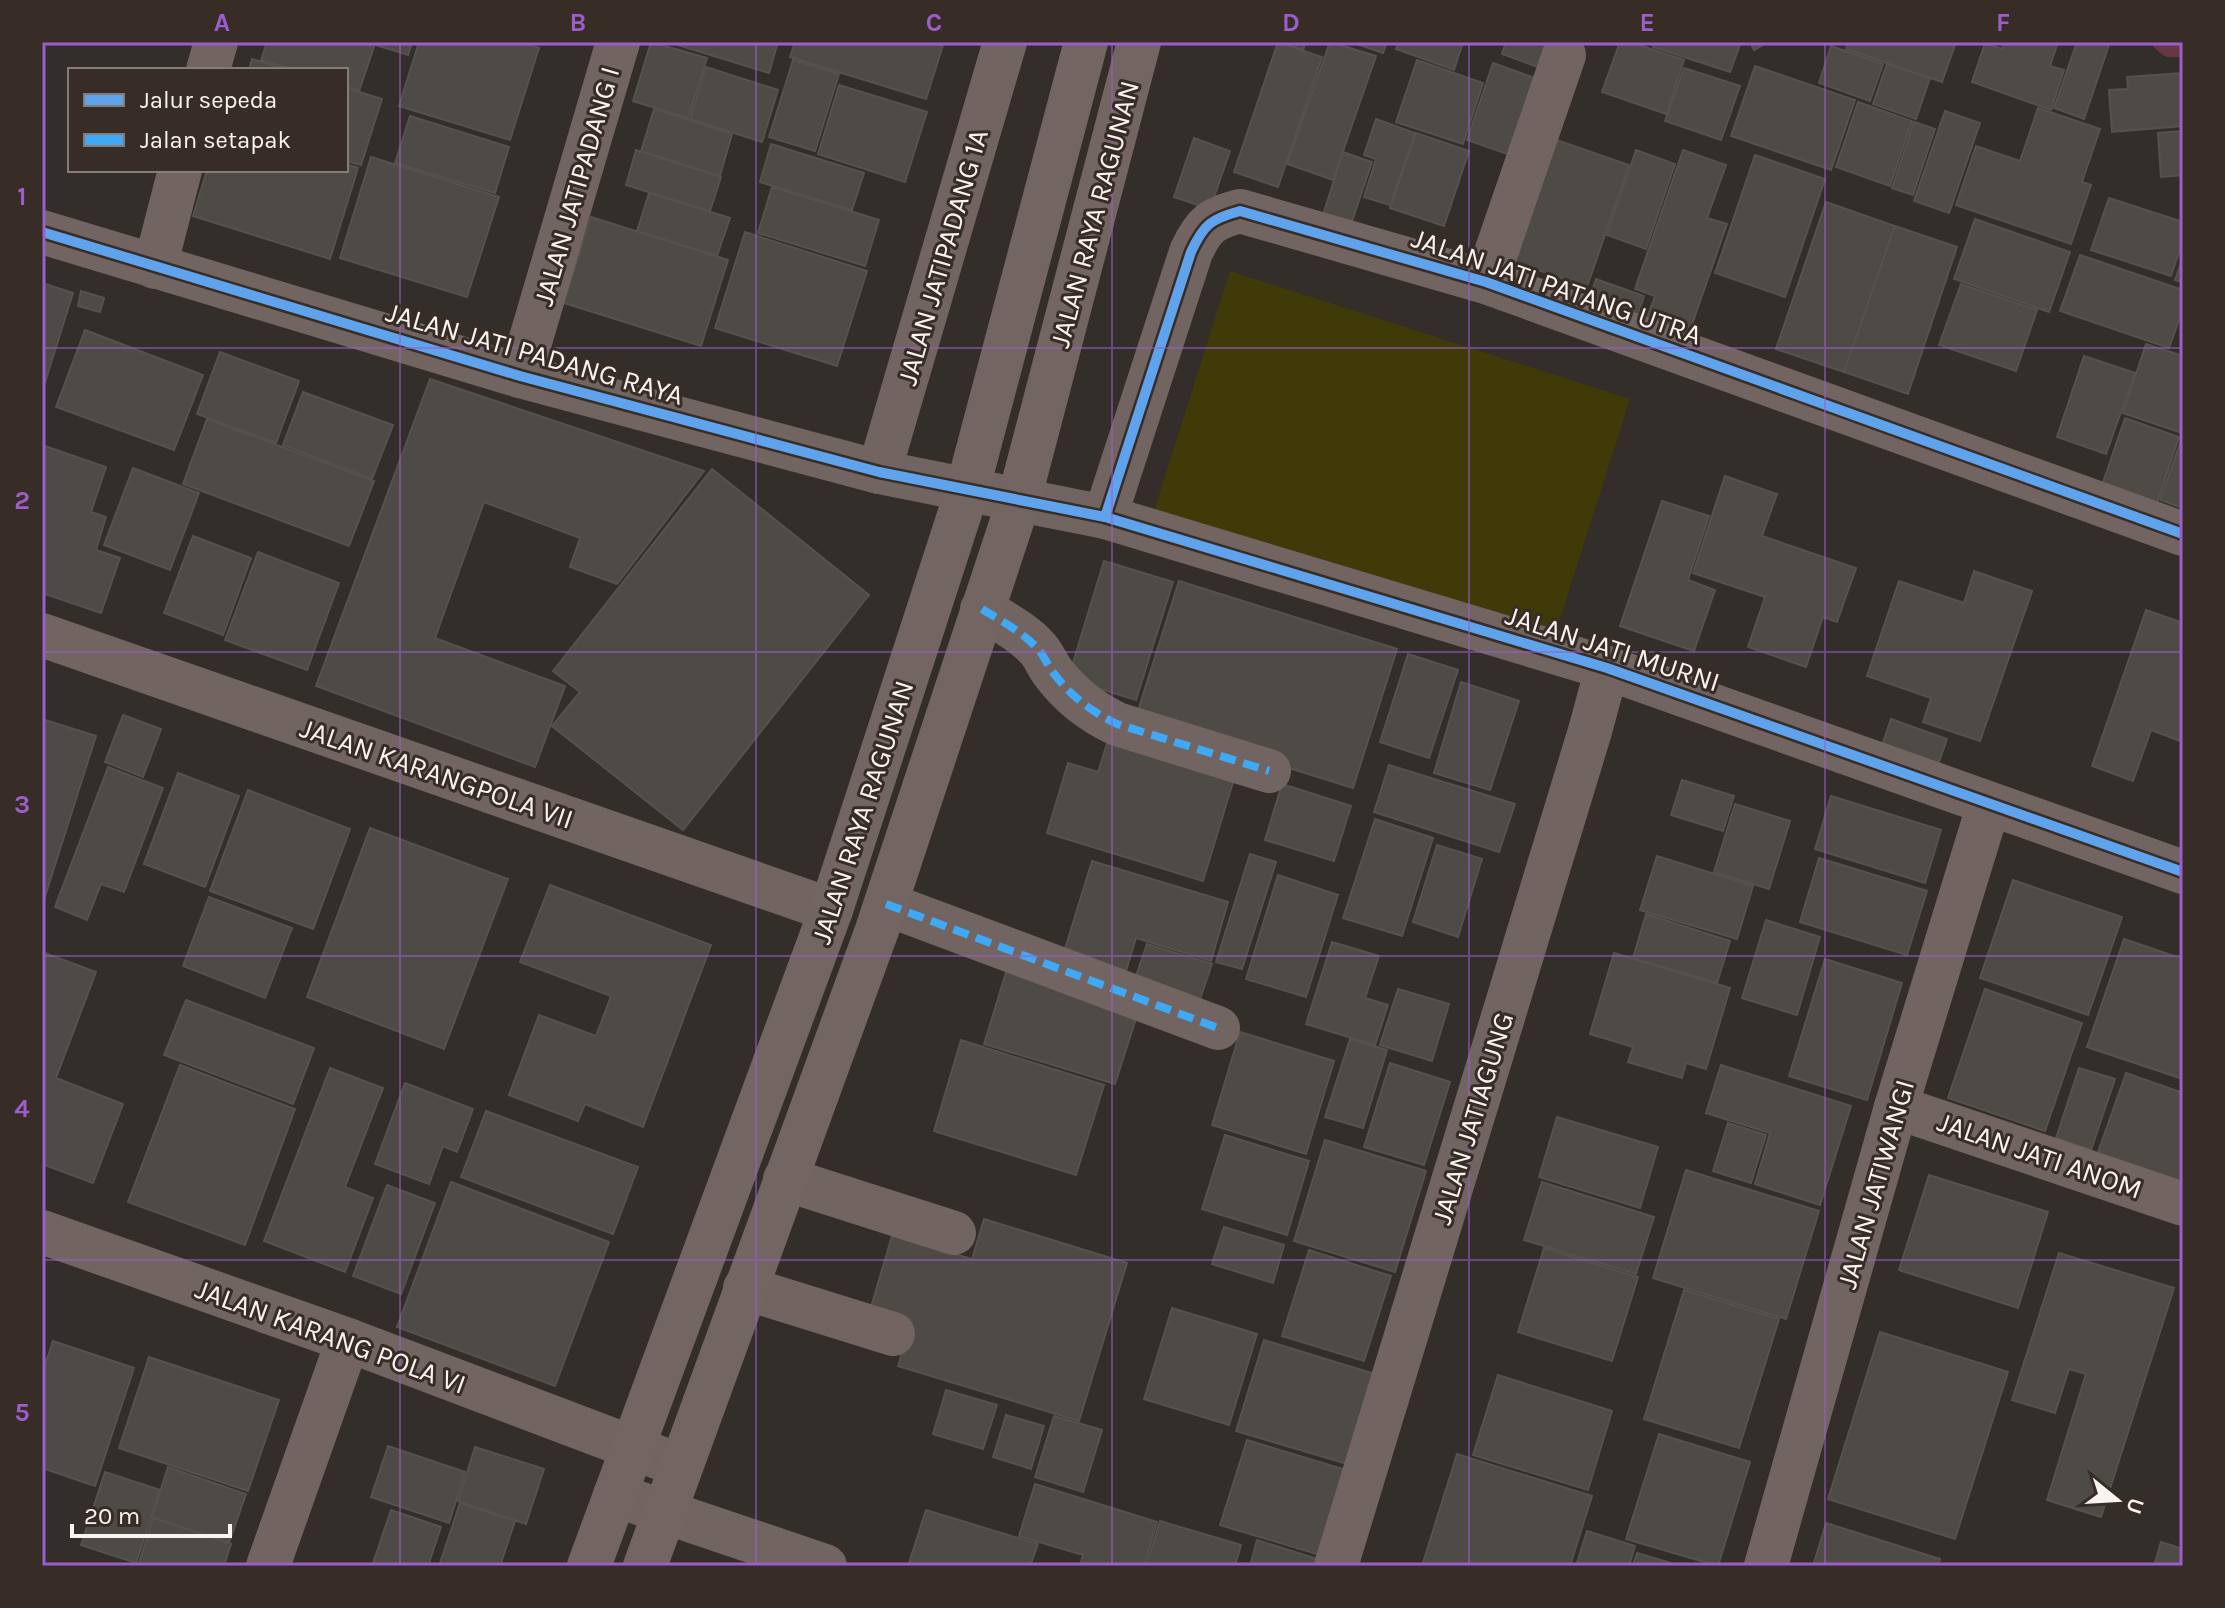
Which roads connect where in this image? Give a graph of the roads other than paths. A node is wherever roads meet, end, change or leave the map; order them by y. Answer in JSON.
{"nodes":[{"id":1,"x":216,"y":42,"type":"edge"},
{"id":2,"x":618,"y":42,"type":"edge"},
{"id":3,"x":1005,"y":42,"type":"edge"},
{"id":4,"x":1086,"y":42,"type":"edge"},
{"id":5,"x":1139,"y":42,"type":"edge"},
{"id":6,"x":1564,"y":55,"type":"dead end"},
{"id":7,"x":209,"y":68,"type":"edge"},
{"id":8,"x":179,"y":172,"type":"edge"},
{"id":9,"x":42,"y":232,"type":"edge"},
{"id":10,"x":155,"y":267,"type":"junction"},
{"id":11,"x":1486,"y":282,"type":"junction"},
{"id":12,"x":520,"y":376,"type":"junction"},
{"id":13,"x":879,"y":472,"type":"junction"},
{"id":14,"x":967,"y":491,"type":"junction"},
{"id":15,"x":1019,"y":500,"type":"junction"},
{"id":16,"x":1105,"y":517,"type":"junction"},
{"id":17,"x":2183,"y":534,"type":"edge"},
{"id":18,"x":982,"y":609,"type":"junction"},
{"id":19,"x":42,"y":635,"type":"edge"},
{"id":20,"x":1607,"y":668,"type":"junction"},
{"id":21,"x":1269,"y":771,"type":"dead end"},
{"id":22,"x":1989,"y":804,"type":"junction"},
{"id":23,"x":2183,"y":872,"type":"edge"},
{"id":24,"x":886,"y":904,"type":"junction"},
{"id":25,"x":831,"y":910,"type":"junction"},
{"id":26,"x":1218,"y":1028,"type":"dead end"},
{"id":27,"x":1896,"y":1107,"type":"junction"},
{"id":28,"x":785,"y":1179,"type":"junction"},
{"id":29,"x":2183,"y":1204,"type":"edge"},
{"id":30,"x":42,"y":1232,"type":"edge"},
{"id":31,"x":954,"y":1233,"type":"dead end"},
{"id":32,"x":745,"y":1288,"type":"junction"},
{"id":33,"x":893,"y":1334,"type":"dead end"},
{"id":34,"x":348,"y":1340,"type":"junction"},
{"id":35,"x":627,"y":1444,"type":"junction"},
{"id":36,"x":681,"y":1466,"type":"junction"},
{"id":37,"x":615,"y":1495,"type":"junction"},
{"id":38,"x":664,"y":1512,"type":"junction"},
{"id":39,"x":807,"y":1563,"type":"edge"},
{"id":40,"x":268,"y":1566,"type":"edge"},
{"id":41,"x":589,"y":1566,"type":"edge"},
{"id":42,"x":645,"y":1566,"type":"edge"},
{"id":43,"x":1336,"y":1566,"type":"edge"},
{"id":44,"x":1766,"y":1566,"type":"edge"}],
"edges":[{"from":1,"to":7,"type":"street"},
{"from":2,"to":12,"type":"street","name":"JALAN JATIPADANG I"},
{"from":3,"to":13,"type":"street","name":"JALAN JATIPADANG 1A"},
{"from":4,"to":14,"type":"main road","name":"JALAN RAYA RAGUNAN"},
{"from":5,"to":15,"type":"main road","name":"JALAN RAYA RAGUNAN"},
{"from":6,"to":11,"type":"street"},
{"from":8,"to":10,"type":"street"},
{"from":9,"to":10,"type":"street","name":"JALAN JATI PADANG RAYA"},
{"from":10,"to":12,"type":"street","name":"JALAN JATI PADANG RAYA"},
{"from":11,"to":16,"type":"street","name":"JALAN JATI PATANG UTRA"},
{"from":11,"to":17,"type":"street","name":"JALAN JATI PATANG UTRA"},
{"from":12,"to":13,"type":"street","name":"JALAN JATI PADANG RAYA"},
{"from":13,"to":14,"type":"street","name":"JALAN JATI PADANG RAYA"},
{"from":14,"to":15,"type":"street","name":"JALAN JATI PADANG RAYA"},
{"from":14,"to":25,"type":"main road","name":"JALAN RAYA RAGUNAN"},
{"from":15,"to":16,"type":"street","name":"JALAN JATI MURNI"},
{"from":15,"to":18,"type":"main road","name":"JALAN RAYA RAGUNAN"},
{"from":16,"to":20,"type":"street","name":"JALAN JATI MURNI"},
{"from":18,"to":21,"type":"street"},
{"from":18,"to":24,"type":"main road","name":"JALAN RAYA RAGUNAN"},
{"from":19,"to":25,"type":"street","name":"JALAN KARANGPOLA VII"},
{"from":20,"to":22,"type":"street","name":"JALAN JATI MURNI"},
{"from":20,"to":43,"type":"street","name":"JALAN JATIAGUNG"},
{"from":22,"to":23,"type":"street","name":"JALAN JATI MURNI"},
{"from":22,"to":27,"type":"street","name":"JALAN JATIWANGI"},
{"from":24,"to":26,"type":"street"},
{"from":24,"to":28,"type":"main road","name":"JALAN RAYA RAGUNAN"},
{"from":25,"to":35,"type":"main road","name":"JALAN RAYA RAGUNAN"},
{"from":27,"to":29,"type":"street","name":"JALAN JATI ANOM"},
{"from":27,"to":44,"type":"street","name":"JALAN JATIWANGI"},
{"from":28,"to":31,"type":"street"},
{"from":28,"to":32,"type":"main road","name":"JALAN RAYA RAGUNAN"},
{"from":30,"to":34,"type":"street","name":"JALAN KARANG POLA VI"},
{"from":32,"to":33,"type":"street"},
{"from":32,"to":36,"type":"main road","name":"JALAN RAYA RAGUNAN"},
{"from":34,"to":35,"type":"street","name":"JALAN KARANG POLA VI"},
{"from":34,"to":40,"type":"street"},
{"from":35,"to":36,"type":"street","name":"JALAN KARANG POLA VI"},
{"from":35,"to":37,"type":"main road","name":"JALAN RAYA RAGUNAN"},
{"from":36,"to":38,"type":"main road","name":"JALAN RAYA RAGUNAN"},
{"from":37,"to":38,"type":"street"},
{"from":37,"to":41,"type":"main road","name":"JALAN RAYA RAGUNAN"},
{"from":38,"to":39,"type":"street"},
{"from":38,"to":42,"type":"main road","name":"JALAN RAYA RAGUNAN"}]}
